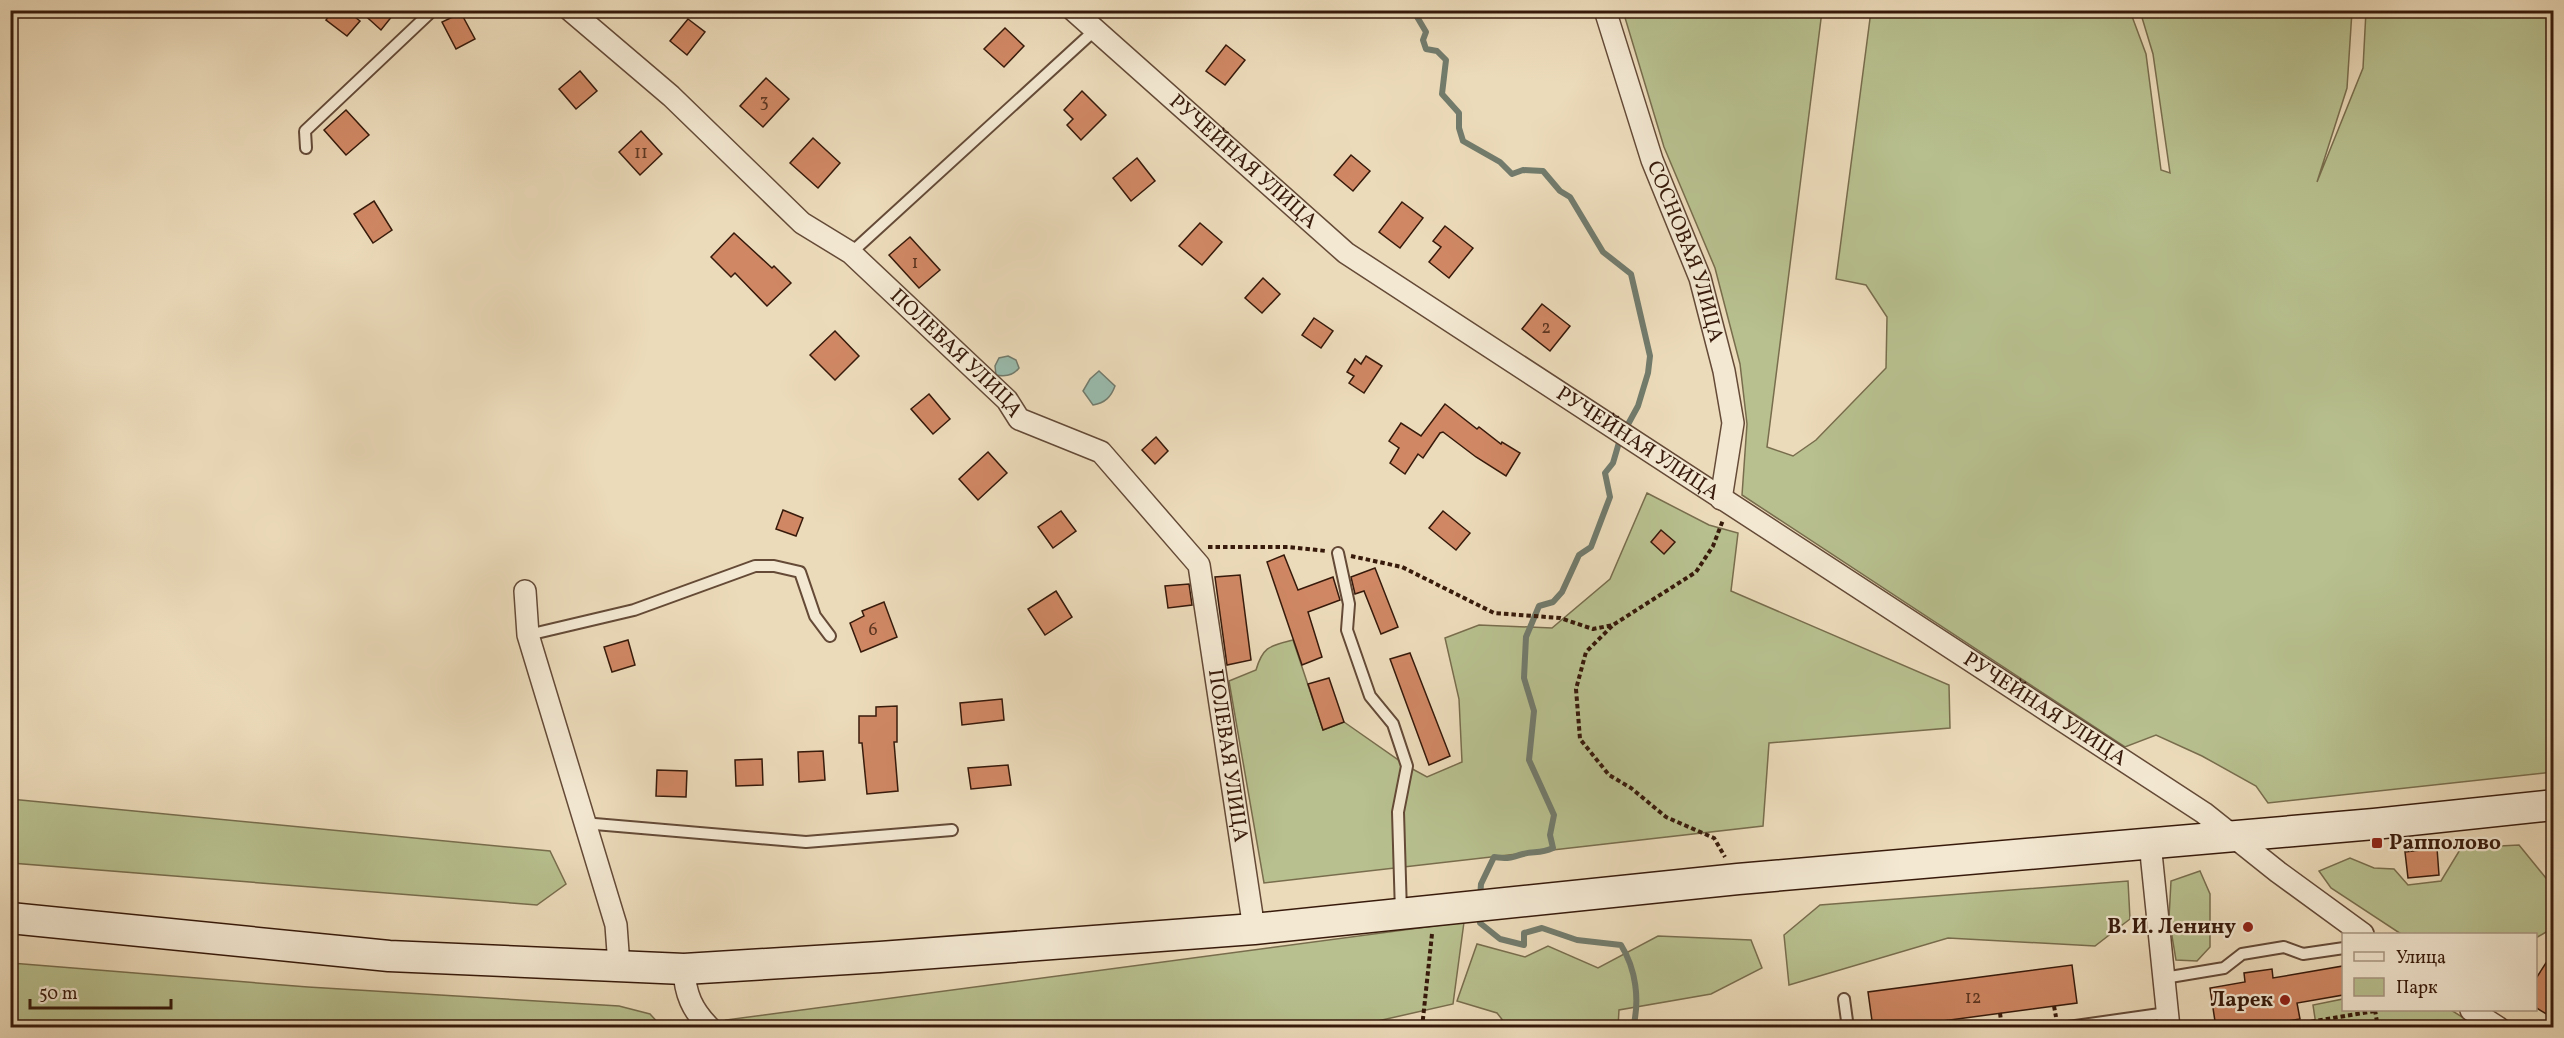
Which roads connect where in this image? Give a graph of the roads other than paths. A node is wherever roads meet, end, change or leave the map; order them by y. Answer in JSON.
{"nodes":[{"id":1,"x":433,"y":10,"type":"edge"},
{"id":2,"x":570,"y":10,"type":"edge"},
{"id":3,"x":1074,"y":10,"type":"edge"},
{"id":4,"x":1605,"y":10,"type":"edge"},
{"id":5,"x":1095,"y":30,"type":"junction"},
{"id":6,"x":306,"y":148,"type":"dead end"},
{"id":7,"x":851,"y":253,"type":"junction"},
{"id":8,"x":1725,"y":502,"type":"junction"},
{"id":9,"x":1338,"y":553,"type":"road end"},
{"id":10,"x":525,"y":591,"type":"dead end"},
{"id":11,"x":528,"y":635,"type":"junction"},
{"id":12,"x":830,"y":636,"type":"dead end"},
{"id":13,"x":2553,"y":805,"type":"edge"},
{"id":14,"x":583,"y":823,"type":"junction"},
{"id":15,"x":952,"y":830,"type":"dead end"},
{"id":16,"x":2234,"y":836,"type":"junction"},
{"id":17,"x":2150,"y":843,"type":"junction"},
{"id":18,"x":1401,"y":913,"type":"junction"},
{"id":19,"x":10,"y":918,"type":"edge"},
{"id":20,"x":1254,"y":929,"type":"junction"},
{"id":21,"x":2362,"y":933,"type":"edge"},
{"id":22,"x":2342,"y":948,"type":"edge"},
{"id":23,"x":619,"y":966,"type":"junction"},
{"id":24,"x":684,"y":969,"type":"junction"},
{"id":25,"x":2164,"y":978,"type":"junction"},
{"id":26,"x":1844,"y":999,"type":"dead end"},
{"id":27,"x":2473,"y":1011,"type":"edge"},
{"id":28,"x":2168,"y":1020,"type":"edge"},
{"id":29,"x":710,"y":1028,"type":"edge"},
{"id":30,"x":1848,"y":1028,"type":"edge"},
{"id":31,"x":2061,"y":1028,"type":"edge"},
{"id":32,"x":2499,"y":1028,"type":"edge"}],
"edges":[{"from":1,"to":6,"type":"lane"},
{"from":2,"to":7,"type":"street","name":"ПОЛЕВАЯ УЛИЦА"},
{"from":3,"to":5,"type":"street","name":"РУЧЕЙНАЯ УЛИЦА"},
{"from":4,"to":8,"type":"street","name":"СОСНОВАЯ УЛИЦА"},
{"from":5,"to":7,"type":"lane"},
{"from":5,"to":8,"type":"street","name":"РУЧЕЙНАЯ УЛИЦА"},
{"from":7,"to":20,"type":"street","name":"ПОЛЕВАЯ УЛИЦА"},
{"from":8,"to":16,"type":"street","name":"РУЧЕЙНАЯ УЛИЦА"},
{"from":9,"to":18,"type":"lane"},
{"from":10,"to":11,"type":"street"},
{"from":11,"to":12,"type":"lane"},
{"from":11,"to":14,"type":"street"},
{"from":13,"to":16,"type":"main road"},
{"from":14,"to":15,"type":"lane"},
{"from":14,"to":23,"type":"street"},
{"from":16,"to":17,"type":"main road"},
{"from":16,"to":21,"type":"street","name":"РУЧЕЙНАЯ УЛИЦА"},
{"from":17,"to":18,"type":"main road"},
{"from":17,"to":25,"type":"street"},
{"from":18,"to":20,"type":"main road"},
{"from":19,"to":23,"type":"main road"},
{"from":20,"to":24,"type":"main road"},
{"from":22,"to":25,"type":"lane"},
{"from":23,"to":24,"type":"main road"},
{"from":24,"to":29,"type":"street"},
{"from":25,"to":28,"type":"street"},
{"from":26,"to":30,"type":"lane"},
{"from":27,"to":32,"type":"street"},
{"from":28,"to":31,"type":"lane"}]}
